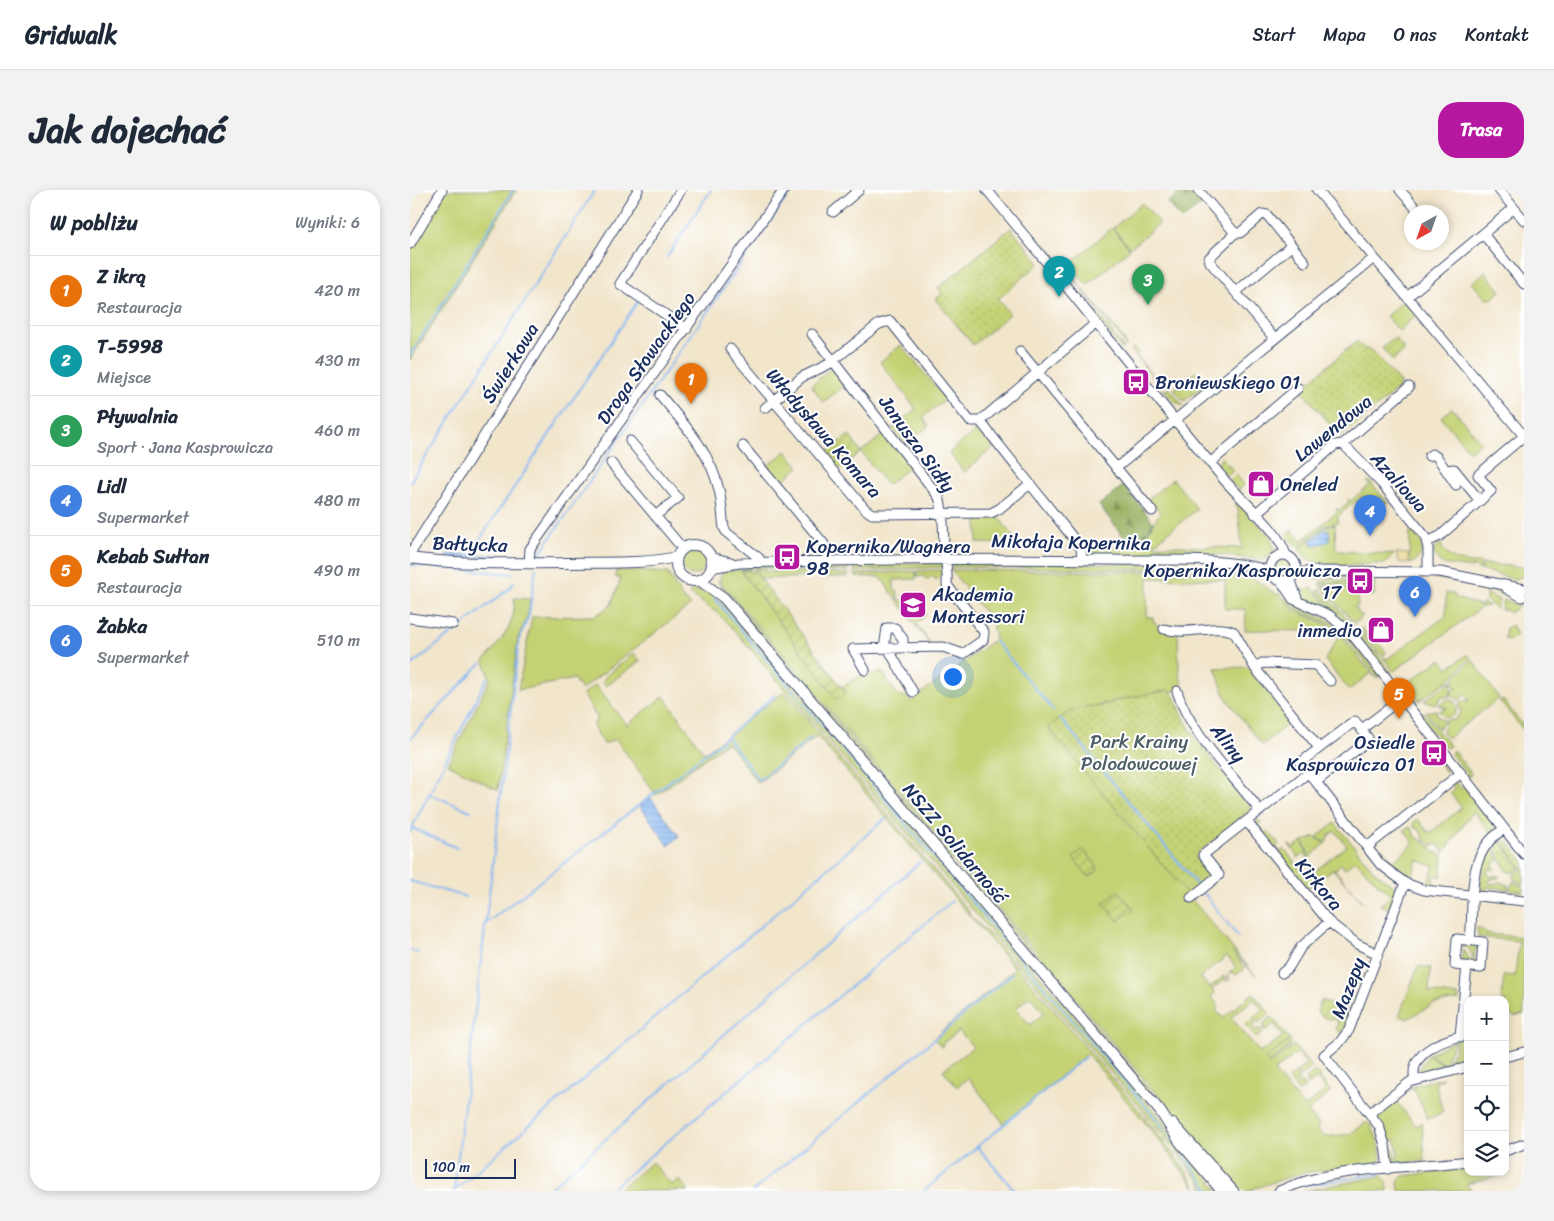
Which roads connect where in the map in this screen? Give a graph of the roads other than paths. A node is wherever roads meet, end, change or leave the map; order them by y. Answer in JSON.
{"nodes":[{"id":1,"x":442,"y":190,"type":"edge"},
{"id":2,"x":638,"y":190,"type":"edge"},
{"id":3,"x":681,"y":190,"type":"edge"},
{"id":4,"x":784,"y":190,"type":"edge"},
{"id":5,"x":860,"y":190,"type":"edge"},
{"id":6,"x":987,"y":190,"type":"edge"},
{"id":7,"x":1198,"y":190,"type":"edge"},
{"id":8,"x":1317,"y":190,"type":"edge"},
{"id":9,"x":1400,"y":190,"type":"edge"},
{"id":10,"x":1499,"y":190,"type":"edge"},
{"id":11,"x":1413,"y":205,"type":"edge"},
{"id":12,"x":1514,"y":208,"type":"junction"},
{"id":13,"x":833,"y":212,"type":"dead end"},
{"id":14,"x":1524,"y":220,"type":"edge"},
{"id":15,"x":1235,"y":234,"type":"junction"},
{"id":16,"x":1483,"y":234,"type":"junction"},
{"id":17,"x":410,"y":244,"type":"edge"},
{"id":18,"x":1291,"y":246,"type":"junction"},
{"id":19,"x":1374,"y":258,"type":"junction"},
{"id":20,"x":1305,"y":262,"type":"dead end"},
{"id":21,"x":1524,"y":284,"type":"edge"},
{"id":22,"x":1236,"y":292,"type":"junction"},
{"id":23,"x":1406,"y":297,"type":"junction"},
{"id":24,"x":1096,"y":323,"type":"junction"},
{"id":25,"x":687,"y":329,"type":"junction"},
{"id":26,"x":812,"y":334,"type":"dead end"},
{"id":27,"x":1274,"y":338,"type":"junction"},
{"id":28,"x":730,"y":349,"type":"dead end"},
{"id":29,"x":1020,"y":351,"type":"dead end"},
{"id":30,"x":834,"y":360,"type":"junction"},
{"id":31,"x":1038,"y":373,"type":"junction"},
{"id":32,"x":1409,"y":387,"type":"dead end"},
{"id":33,"x":1298,"y":388,"type":"dead end"},
{"id":34,"x":660,"y":395,"type":"dead end"},
{"id":35,"x":774,"y":400,"type":"junction"},
{"id":36,"x":765,"y":408,"type":"dead end"},
{"id":37,"x":980,"y":421,"type":"junction"},
{"id":38,"x":1176,"y":421,"type":"junction"},
{"id":39,"x":1524,"y":436,"type":"edge"},
{"id":40,"x":630,"y":441,"type":"dead end"},
{"id":41,"x":1343,"y":444,"type":"junction"},
{"id":42,"x":743,"y":446,"type":"dead end"},
{"id":43,"x":1429,"y":456,"type":"dead end"},
{"id":44,"x":611,"y":463,"type":"dead end"},
{"id":45,"x":1210,"y":463,"type":"junction"},
{"id":46,"x":1116,"y":468,"type":"junction"},
{"id":47,"x":1447,"y":470,"type":"junction"},
{"id":48,"x":1030,"y":484,"type":"junction"},
{"id":49,"x":1456,"y":485,"type":"dead end"},
{"id":50,"x":1480,"y":501,"type":"junction"},
{"id":51,"x":1152,"y":511,"type":"dead end"},
{"id":52,"x":943,"y":512,"type":"junction"},
{"id":53,"x":1255,"y":514,"type":"junction"},
{"id":54,"x":655,"y":516,"type":"junction"},
{"id":55,"x":1427,"y":542,"type":"junction"},
{"id":56,"x":410,"y":556,"type":"edge"},
{"id":57,"x":1282,"y":556,"type":"junction"},
{"id":58,"x":710,"y":557,"type":"junction"},
{"id":59,"x":679,"y":558,"type":"junction"},
{"id":60,"x":946,"y":558,"type":"junction"},
{"id":61,"x":1082,"y":559,"type":"junction"},
{"id":62,"x":760,"y":562,"type":"junction"},
{"id":63,"x":828,"y":562,"type":"junction"},
{"id":64,"x":529,"y":563,"type":"junction"},
{"id":65,"x":739,"y":563,"type":"junction"},
{"id":66,"x":1271,"y":567,"type":"junction"},
{"id":67,"x":710,"y":570,"type":"junction"},
{"id":68,"x":1428,"y":572,"type":"junction"},
{"id":69,"x":1290,"y":574,"type":"junction"},
{"id":70,"x":699,"y":580,"type":"junction"},
{"id":71,"x":1524,"y":594,"type":"edge"},
{"id":72,"x":724,"y":598,"type":"junction"},
{"id":73,"x":410,"y":618,"type":"edge"},
{"id":74,"x":453,"y":624,"type":"dead end"},
{"id":75,"x":1164,"y":628,"type":"dead end"},
{"id":76,"x":887,"y":648,"type":"junction"},
{"id":77,"x":903,"y":648,"type":"junction"},
{"id":78,"x":1255,"y":668,"type":"junction"},
{"id":79,"x":865,"y":670,"type":"dead end"},
{"id":80,"x":1330,"y":681,"type":"dead end"},
{"id":81,"x":1177,"y":691,"type":"dead end"},
{"id":82,"x":913,"y":692,"type":"dead end"},
{"id":83,"x":1402,"y":698,"type":"junction"},
{"id":84,"x":1362,"y":729,"type":"junction"},
{"id":85,"x":1319,"y":748,"type":"junction"},
{"id":86,"x":1308,"y":773,"type":"junction"},
{"id":87,"x":1461,"y":773,"type":"junction"},
{"id":88,"x":1316,"y":782,"type":"junction"},
{"id":89,"x":1260,"y":811,"type":"junction"},
{"id":90,"x":1247,"y":822,"type":"junction"},
{"id":91,"x":1504,"y":829,"type":"junction"},
{"id":92,"x":1367,"y":847,"type":"junction"},
{"id":93,"x":1524,"y":854,"type":"edge"},
{"id":94,"x":1405,"y":883,"type":"junction"},
{"id":95,"x":1474,"y":896,"type":"junction"},
{"id":96,"x":1191,"y":898,"type":"dead end"},
{"id":97,"x":1524,"y":901,"type":"edge"},
{"id":98,"x":1329,"y":922,"type":"junction"},
{"id":99,"x":1470,"y":940,"type":"junction"},
{"id":100,"x":1378,"y":954,"type":"junction"},
{"id":101,"x":1467,"y":966,"type":"junction"},
{"id":102,"x":1282,"y":974,"type":"dead end"},
{"id":103,"x":1466,"y":996,"type":"edge"},
{"id":104,"x":1464,"y":1036,"type":"edge"},
{"id":105,"x":1524,"y":1052,"type":"edge"},
{"id":106,"x":1509,"y":1056,"type":"edge"},
{"id":107,"x":1464,"y":1068,"type":"edge"},
{"id":108,"x":1415,"y":1080,"type":"junction"},
{"id":109,"x":1160,"y":1111,"type":"junction"},
{"id":110,"x":1370,"y":1113,"type":"junction"},
{"id":111,"x":1524,"y":1144,"type":"edge"},
{"id":112,"x":1509,"y":1150,"type":"edge"},
{"id":113,"x":1464,"y":1161,"type":"edge"},
{"id":114,"x":1388,"y":1169,"type":"junction"},
{"id":115,"x":1222,"y":1191,"type":"edge"},
{"id":116,"x":1233,"y":1191,"type":"edge"},
{"id":117,"x":1279,"y":1191,"type":"edge"}],
"edges":[{"from":1,"to":17,"type":"street"},
{"from":2,"to":56,"type":"street","name":"Świerkowa"},
{"from":3,"to":25,"type":"street"},
{"from":4,"to":25,"type":"street","name":"Droga Słowackiego"},
{"from":5,"to":13,"type":"street"},
{"from":6,"to":24,"type":"street"},
{"from":7,"to":15,"type":"street"},
{"from":8,"to":19,"type":"street"},
{"from":9,"to":11,"type":"street"},
{"from":10,"to":12,"type":"street"},
{"from":12,"to":14,"type":"street"},
{"from":12,"to":16,"type":"street"},
{"from":15,"to":18,"type":"street"},
{"from":15,"to":22,"type":"street"},
{"from":16,"to":21,"type":"street"},
{"from":16,"to":23,"type":"street"},
{"from":18,"to":20,"type":"street"},
{"from":18,"to":22,"type":"street"},
{"from":19,"to":23,"type":"street"},
{"from":19,"to":27,"type":"street"},
{"from":22,"to":27,"type":"street"},
{"from":23,"to":39,"type":"street"},
{"from":24,"to":31,"type":"street"},
{"from":24,"to":38,"type":"street"},
{"from":25,"to":64,"type":"street","name":"Droga Słowackiego"},
{"from":26,"to":30,"type":"street","name":"Janusza Sidły"},
{"from":27,"to":38,"type":"street"},
{"from":28,"to":35,"type":"street","name":"Władysława Komara"},
{"from":29,"to":31,"type":"street"},
{"from":30,"to":35,"type":"street"},
{"from":30,"to":37,"type":"street"},
{"from":30,"to":52,"type":"street","name":"Janusza Sidły"},
{"from":31,"to":37,"type":"street"},
{"from":31,"to":46,"type":"street"},
{"from":32,"to":41,"type":"street","name":"Lawendowa"},
{"from":33,"to":45,"type":"street"},
{"from":34,"to":62,"type":"street"},
{"from":35,"to":36,"type":"street"},
{"from":35,"to":52,"type":"street","name":"Władysława Komara"},
{"from":37,"to":48,"type":"street"},
{"from":38,"to":45,"type":"street"},
{"from":38,"to":46,"type":"street"},
{"from":39,"to":50,"type":"street","name":"Azaliowa"},
{"from":40,"to":54,"type":"street"},
{"from":41,"to":53,"type":"street","name":"Lawendowa"},
{"from":41,"to":55,"type":"street","name":"Azaliowa"},
{"from":42,"to":63,"type":"street"},
{"from":43,"to":47,"type":"street"},
{"from":44,"to":54,"type":"street"},
{"from":45,"to":53,"type":"street"},
{"from":46,"to":51,"type":"street"},
{"from":47,"to":49,"type":"street"},
{"from":47,"to":50,"type":"street"},
{"from":48,"to":52,"type":"street","name":"Władysława Komara"},
{"from":48,"to":61,"type":"street"},
{"from":50,"to":55,"type":"street","name":"Azaliowa"},
{"from":52,"to":60,"type":"street","name":"Janusza Sidły"},
{"from":53,"to":57,"type":"street"},
{"from":54,"to":59,"type":"street"},
{"from":55,"to":68,"type":"street","name":"Azaliowa"},
{"from":56,"to":64,"type":"main road","name":"Bałtycka"},
{"from":57,"to":66,"type":"street"},
{"from":57,"to":69,"type":"street"},
{"from":58,"to":59,"type":"main road","name":"Mikołaja Kopernika"},
{"from":58,"to":65,"type":"street","name":"Mikołaja Kopernika"},
{"from":58,"to":67,"type":"main road"},
{"from":59,"to":64,"type":"main road","name":"Mikołaja Kopernika"},
{"from":59,"to":70,"type":"main road","name":"Mikołaja Kopernika"},
{"from":60,"to":61,"type":"street","name":"Mikołaja Kopernika"},
{"from":60,"to":63,"type":"street","name":"Mikołaja Kopernika"},
{"from":60,"to":77,"type":"street","name":"Janusza Sidły"},
{"from":61,"to":66,"type":"street","name":"Mikołaja Kopernika"},
{"from":62,"to":63,"type":"street","name":"Mikołaja Kopernika"},
{"from":62,"to":65,"type":"street","name":"Mikołaja Kopernika"},
{"from":65,"to":67,"type":"street","name":"Mikołaja Kopernika"},
{"from":66,"to":69,"type":"street"},
{"from":67,"to":70,"type":"main road","name":"Mikołaja Kopernika"},
{"from":67,"to":72,"type":"main road","name":"NSZZ Solidarność"},
{"from":68,"to":69,"type":"street"},
{"from":68,"to":71,"type":"street"},
{"from":69,"to":83,"type":"street"},
{"from":70,"to":72,"type":"main road","name":"NSZZ Solidarność"},
{"from":72,"to":109,"type":"main road","name":"NSZZ Solidarność"},
{"from":73,"to":74,"type":"street"},
{"from":75,"to":78,"type":"street"},
{"from":76,"to":77,"type":"street"},
{"from":76,"to":77,"type":"street"},
{"from":76,"to":79,"type":"street"},
{"from":76,"to":82,"type":"street"},
{"from":78,"to":80,"type":"street"},
{"from":78,"to":85,"type":"street"},
{"from":81,"to":89,"type":"street","name":"Aliny"},
{"from":83,"to":84,"type":"street"},
{"from":83,"to":87,"type":"street"},
{"from":84,"to":85,"type":"street"},
{"from":84,"to":88,"type":"street"},
{"from":85,"to":86,"type":"street"},
{"from":86,"to":88,"type":"street"},
{"from":86,"to":89,"type":"street"},
{"from":87,"to":91,"type":"street"},
{"from":87,"to":92,"type":"street"},
{"from":88,"to":92,"type":"street"},
{"from":89,"to":90,"type":"street"},
{"from":90,"to":96,"type":"street"},
{"from":90,"to":98,"type":"street","name":"Kirkora"},
{"from":91,"to":93,"type":"street"},
{"from":91,"to":95,"type":"street"},
{"from":92,"to":94,"type":"street"},
{"from":94,"to":95,"type":"street"},
{"from":94,"to":100,"type":"street","name":"Mazepy"},
{"from":95,"to":97,"type":"street"},
{"from":95,"to":99,"type":"street"},
{"from":98,"to":100,"type":"street","name":"Kirkora"},
{"from":98,"to":102,"type":"street"},
{"from":99,"to":101,"type":"street"},
{"from":99,"to":101,"type":"street"},
{"from":100,"to":110,"type":"street","name":"Mazepy"},
{"from":101,"to":103,"type":"street"},
{"from":104,"to":108,"type":"street"},
{"from":105,"to":106,"type":"street"},
{"from":107,"to":108,"type":"street"},
{"from":108,"to":110,"type":"street"},
{"from":109,"to":115,"type":"main road","name":"NSZZ Solidarność"},
{"from":109,"to":116,"type":"main road","name":"NSZZ Solidarność"},
{"from":110,"to":114,"type":"street","name":"Mazepy"},
{"from":111,"to":112,"type":"street"},
{"from":113,"to":114,"type":"street"},
{"from":114,"to":117,"type":"street"}]}
